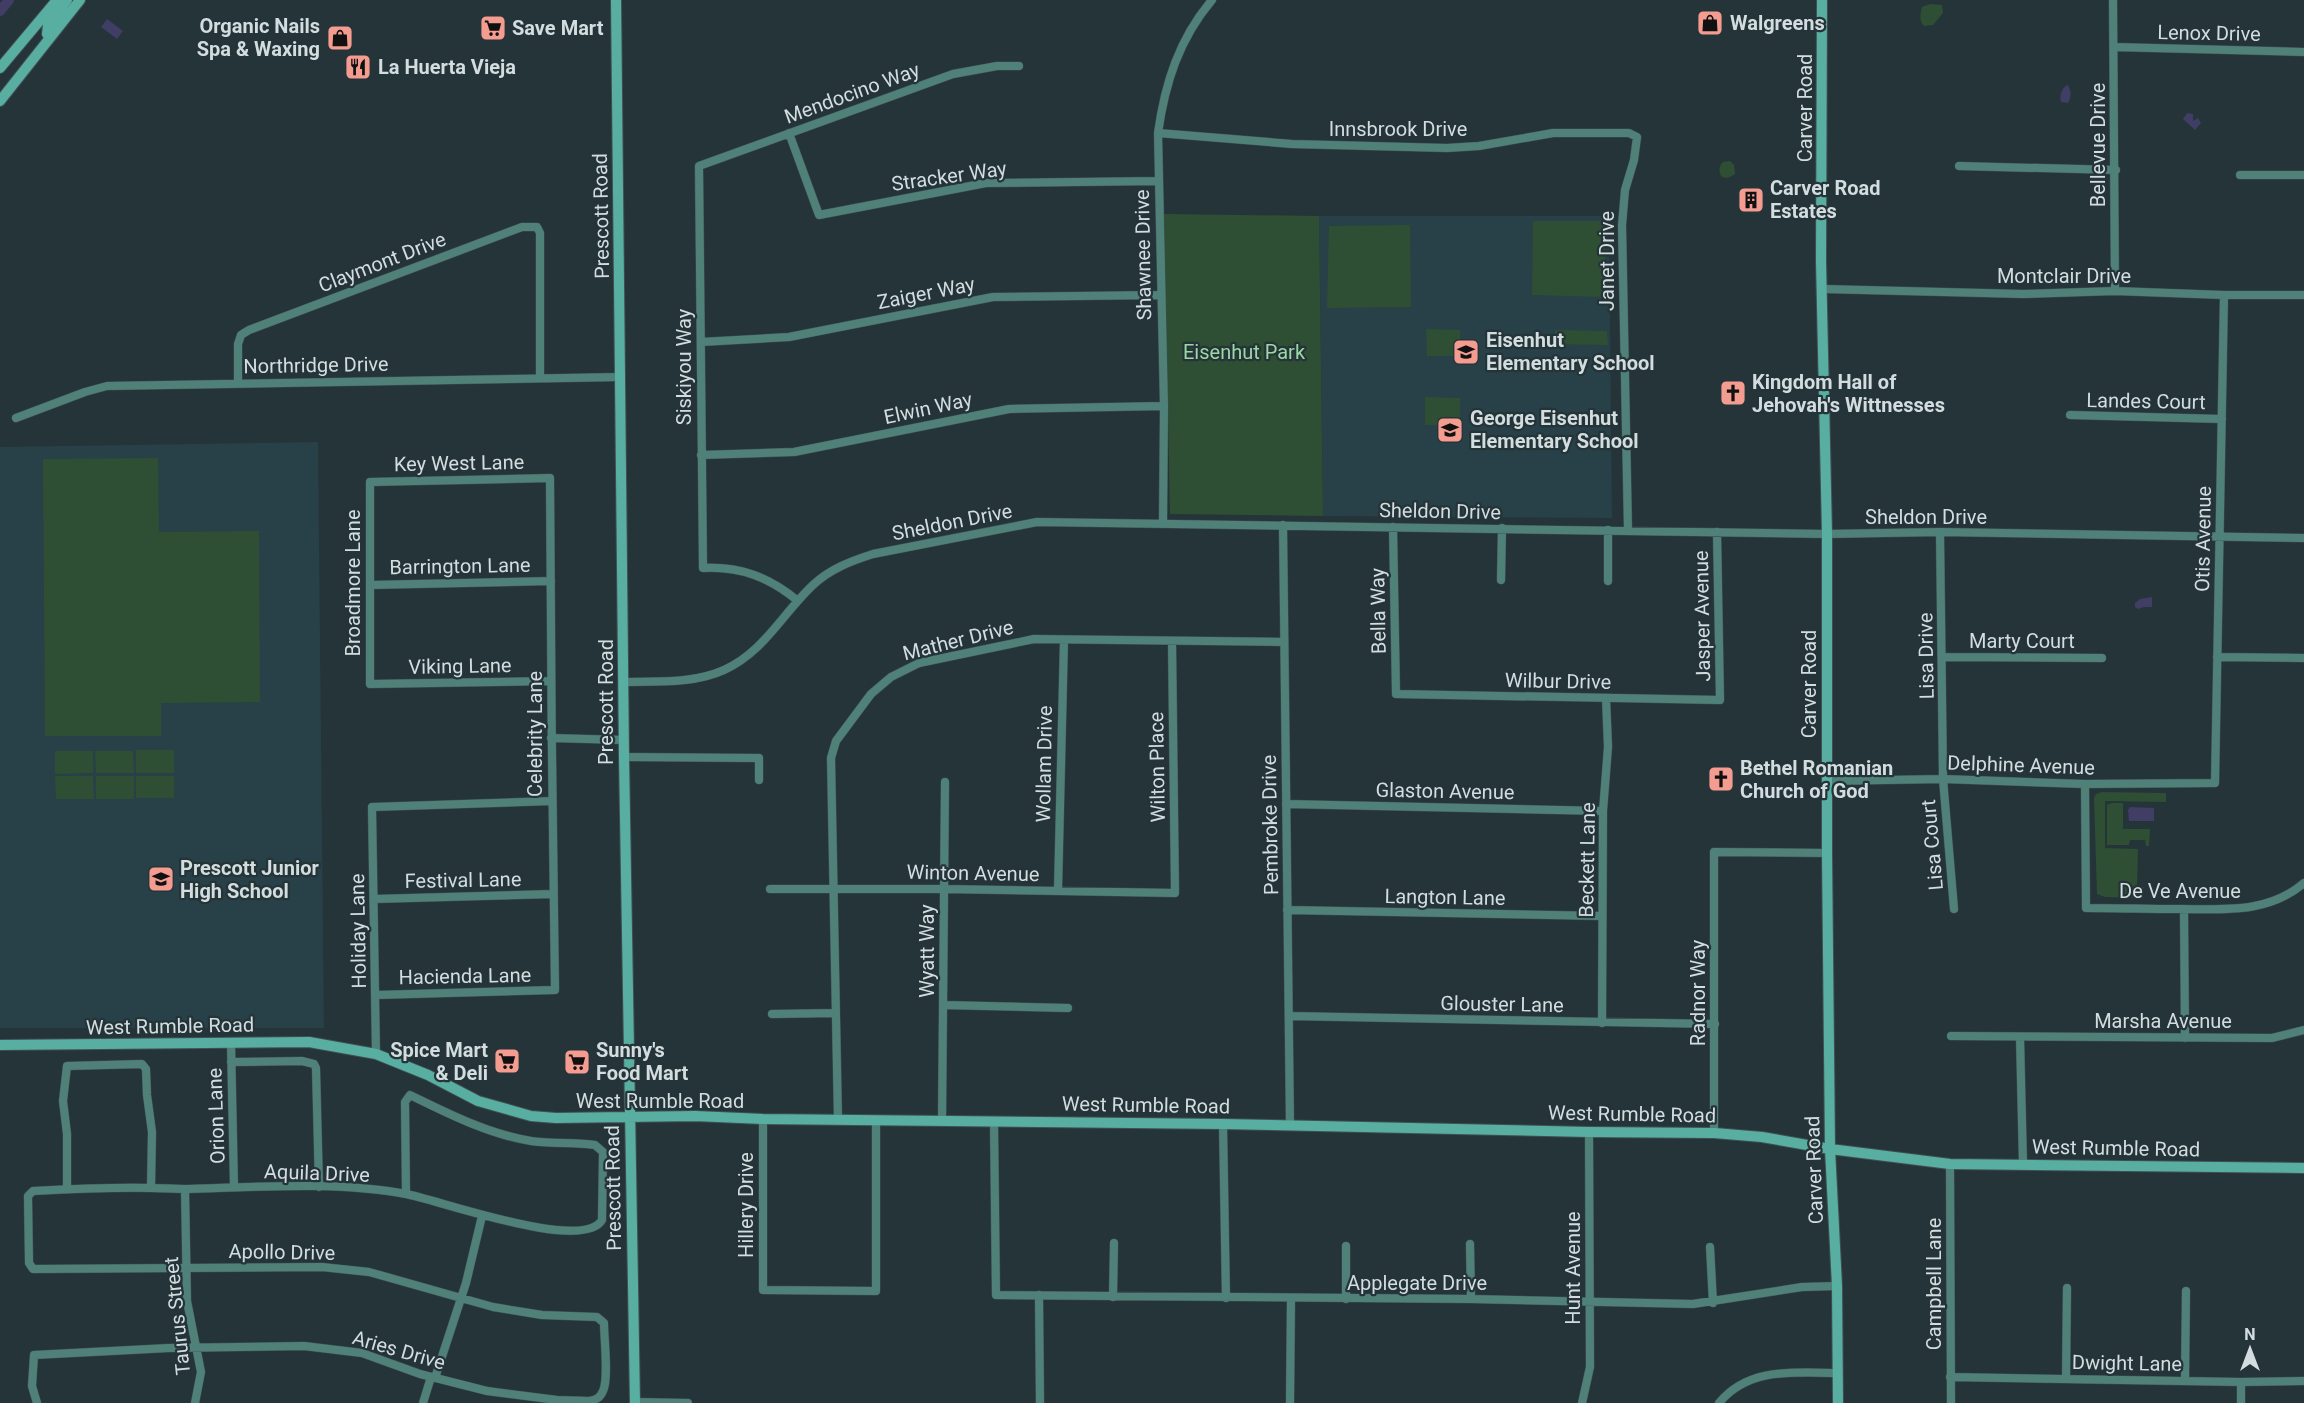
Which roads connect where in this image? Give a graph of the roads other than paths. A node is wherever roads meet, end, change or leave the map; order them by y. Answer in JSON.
{"nodes":[{"id":1,"x":57,"y":0,"type":"edge"},
{"id":2,"x":67,"y":0,"type":"edge"},
{"id":3,"x":81,"y":0,"type":"edge"},
{"id":4,"x":616,"y":0,"type":"edge"},
{"id":5,"x":1212,"y":0,"type":"edge"},
{"id":6,"x":1822,"y":0,"type":"edge"},
{"id":7,"x":2113,"y":0,"type":"edge"},
{"id":8,"x":50,"y":38,"type":"junction"},
{"id":9,"x":2114,"y":47,"type":"junction"},
{"id":10,"x":2304,"y":52,"type":"edge"},
{"id":11,"x":1019,"y":66,"type":"dead end"},
{"id":12,"x":0,"y":68,"type":"edge"},
{"id":13,"x":0,"y":101,"type":"edge"},
{"id":14,"x":1158,"y":132,"type":"junction"},
{"id":15,"x":789,"y":133,"type":"junction"},
{"id":16,"x":1637,"y":137,"type":"joint"},
{"id":17,"x":699,"y":166,"type":"joint"},
{"id":18,"x":1959,"y":166,"type":"dead end"},
{"id":19,"x":2116,"y":170,"type":"junction"},
{"id":20,"x":2240,"y":175,"type":"dead end"},
{"id":21,"x":2304,"y":175,"type":"edge"},
{"id":22,"x":1157,"y":180,"type":"junction"},
{"id":23,"x":1823,"y":289,"type":"junction"},
{"id":24,"x":2115,"y":291,"type":"junction"},
{"id":25,"x":1160,"y":295,"type":"junction"},
{"id":26,"x":2224,"y":296,"type":"junction"},
{"id":27,"x":2304,"y":296,"type":"edge"},
{"id":28,"x":701,"y":342,"type":"junction"},
{"id":29,"x":621,"y":377,"type":"junction"},
{"id":30,"x":540,"y":378,"type":"junction"},
{"id":31,"x":238,"y":383,"type":"junction"},
{"id":32,"x":1164,"y":406,"type":"junction"},
{"id":33,"x":2070,"y":415,"type":"dead end"},
{"id":34,"x":16,"y":418,"type":"dead end"},
{"id":35,"x":2222,"y":419,"type":"junction"},
{"id":36,"x":701,"y":455,"type":"junction"},
{"id":37,"x":550,"y":478,"type":"joint"},
{"id":38,"x":370,"y":482,"type":"joint"},
{"id":39,"x":1163,"y":523,"type":"junction"},
{"id":40,"x":1282,"y":525,"type":"junction"},
{"id":41,"x":1394,"y":527,"type":"junction"},
{"id":42,"x":1502,"y":528,"type":"junction"},
{"id":43,"x":1608,"y":530,"type":"junction"},
{"id":44,"x":1628,"y":530,"type":"junction"},
{"id":45,"x":1717,"y":532,"type":"junction"},
{"id":46,"x":1940,"y":532,"type":"junction"},
{"id":47,"x":1827,"y":534,"type":"junction"},
{"id":48,"x":2220,"y":536,"type":"junction"},
{"id":49,"x":2304,"y":538,"type":"edge"},
{"id":50,"x":1501,"y":580,"type":"dead end"},
{"id":51,"x":550,"y":581,"type":"junction"},
{"id":52,"x":1608,"y":581,"type":"dead end"},
{"id":53,"x":370,"y":585,"type":"junction"},
{"id":54,"x":798,"y":601,"type":"junction"},
{"id":55,"x":1064,"y":640,"type":"junction"},
{"id":56,"x":1172,"y":641,"type":"junction"},
{"id":57,"x":1284,"y":642,"type":"junction"},
{"id":58,"x":1943,"y":657,"type":"junction"},
{"id":59,"x":2217,"y":657,"type":"junction"},
{"id":60,"x":2102,"y":658,"type":"dead end"},
{"id":61,"x":2304,"y":658,"type":"edge"},
{"id":62,"x":551,"y":681,"type":"junction"},
{"id":63,"x":624,"y":682,"type":"junction"},
{"id":64,"x":370,"y":684,"type":"joint"},
{"id":65,"x":1396,"y":694,"type":"joint"},
{"id":66,"x":1606,"y":698,"type":"junction"},
{"id":67,"x":1720,"y":700,"type":"joint"},
{"id":68,"x":551,"y":738,"type":"junction"},
{"id":69,"x":624,"y":740,"type":"junction"},
{"id":70,"x":624,"y":758,"type":"junction"},
{"id":71,"x":1943,"y":779,"type":"junction"},
{"id":72,"x":759,"y":780,"type":"dead end"},
{"id":73,"x":1827,"y":781,"type":"junction"},
{"id":74,"x":945,"y":782,"type":"dead end"},
{"id":75,"x":2215,"y":783,"type":"joint"},
{"id":76,"x":2085,"y":784,"type":"junction"},
{"id":77,"x":552,"y":801,"type":"junction"},
{"id":78,"x":1286,"y":804,"type":"junction"},
{"id":79,"x":1603,"y":811,"type":"junction"},
{"id":80,"x":1827,"y":853,"type":"junction"},
{"id":81,"x":2304,"y":883,"type":"edge"},
{"id":82,"x":834,"y":888,"type":"junction"},
{"id":83,"x":770,"y":889,"type":"dead end"},
{"id":84,"x":944,"y":889,"type":"junction"},
{"id":85,"x":1058,"y":890,"type":"junction"},
{"id":86,"x":1175,"y":893,"type":"joint"},
{"id":87,"x":554,"y":894,"type":"junction"},
{"id":88,"x":374,"y":899,"type":"junction"},
{"id":89,"x":1954,"y":909,"type":"dead end"},
{"id":90,"x":2184,"y":909,"type":"junction"},
{"id":91,"x":1287,"y":910,"type":"junction"},
{"id":92,"x":1602,"y":916,"type":"junction"},
{"id":93,"x":555,"y":990,"type":"joint"},
{"id":94,"x":376,"y":995,"type":"junction"},
{"id":95,"x":943,"y":1005,"type":"junction"},
{"id":96,"x":1068,"y":1008,"type":"dead end"},
{"id":97,"x":836,"y":1013,"type":"junction"},
{"id":98,"x":772,"y":1014,"type":"dead end"},
{"id":99,"x":1288,"y":1016,"type":"junction"},
{"id":100,"x":1602,"y":1023,"type":"junction"},
{"id":101,"x":1715,"y":1024,"type":"junction"},
{"id":102,"x":2304,"y":1030,"type":"edge"},
{"id":103,"x":1951,"y":1036,"type":"dead end"},
{"id":104,"x":2020,"y":1037,"type":"junction"},
{"id":105,"x":2185,"y":1038,"type":"junction"},
{"id":106,"x":231,"y":1043,"type":"junction"},
{"id":107,"x":0,"y":1045,"type":"edge"},
{"id":108,"x":376,"y":1054,"type":"junction"},
{"id":109,"x":231,"y":1059,"type":"junction"},
{"id":110,"x":630,"y":1118,"type":"junction"},
{"id":111,"x":763,"y":1119,"type":"junction"},
{"id":112,"x":838,"y":1120,"type":"junction"},
{"id":113,"x":876,"y":1120,"type":"junction"},
{"id":114,"x":942,"y":1121,"type":"junction"},
{"id":115,"x":994,"y":1122,"type":"junction"},
{"id":116,"x":1223,"y":1124,"type":"junction"},
{"id":117,"x":1290,"y":1126,"type":"junction"},
{"id":118,"x":1589,"y":1132,"type":"junction"},
{"id":119,"x":1714,"y":1133,"type":"junction"},
{"id":120,"x":1830,"y":1149,"type":"junction"},
{"id":121,"x":1950,"y":1164,"type":"junction"},
{"id":122,"x":2023,"y":1164,"type":"junction"},
{"id":123,"x":2304,"y":1168,"type":"edge"},
{"id":124,"x":234,"y":1187,"type":"junction"},
{"id":125,"x":319,"y":1187,"type":"junction"},
{"id":126,"x":151,"y":1188,"type":"junction"},
{"id":127,"x":68,"y":1189,"type":"junction"},
{"id":128,"x":184,"y":1189,"type":"junction"},
{"id":129,"x":29,"y":1193,"type":"joint"},
{"id":130,"x":406,"y":1194,"type":"junction"},
{"id":131,"x":482,"y":1216,"type":"junction"},
{"id":132,"x":1114,"y":1243,"type":"dead end"},
{"id":133,"x":1470,"y":1244,"type":"dead end"},
{"id":134,"x":1346,"y":1246,"type":"dead end"},
{"id":135,"x":1710,"y":1247,"type":"dead end"},
{"id":136,"x":187,"y":1268,"type":"junction"},
{"id":137,"x":1837,"y":1286,"type":"junction"},
{"id":138,"x":2067,"y":1288,"type":"dead end"},
{"id":139,"x":2186,"y":1291,"type":"dead end"},
{"id":140,"x":1040,"y":1295,"type":"junction"},
{"id":141,"x":1113,"y":1297,"type":"junction"},
{"id":142,"x":1226,"y":1298,"type":"junction"},
{"id":143,"x":1291,"y":1299,"type":"junction"},
{"id":144,"x":1346,"y":1299,"type":"junction"},
{"id":145,"x":1471,"y":1299,"type":"junction"},
{"id":146,"x":461,"y":1300,"type":"junction"},
{"id":147,"x":1590,"y":1303,"type":"junction"},
{"id":148,"x":1713,"y":1303,"type":"junction"},
{"id":149,"x":602,"y":1319,"type":"joint"},
{"id":150,"x":196,"y":1348,"type":"junction"},
{"id":151,"x":1838,"y":1373,"type":"junction"},
{"id":152,"x":1950,"y":1377,"type":"junction"},
{"id":153,"x":433,"y":1378,"type":"junction"},
{"id":154,"x":2066,"y":1379,"type":"junction"},
{"id":155,"x":2185,"y":1380,"type":"junction"},
{"id":156,"x":2304,"y":1381,"type":"edge"},
{"id":157,"x":2241,"y":1382,"type":"junction"},
{"id":158,"x":36,"y":1403,"type":"edge"},
{"id":159,"x":195,"y":1403,"type":"edge"},
{"id":160,"x":423,"y":1403,"type":"edge"},
{"id":161,"x":635,"y":1403,"type":"edge"},
{"id":162,"x":688,"y":1403,"type":"edge"},
{"id":163,"x":1040,"y":1403,"type":"edge"},
{"id":164,"x":1290,"y":1403,"type":"edge"},
{"id":165,"x":1582,"y":1403,"type":"edge"},
{"id":166,"x":1719,"y":1403,"type":"edge"},
{"id":167,"x":1838,"y":1403,"type":"edge"},
{"id":168,"x":1951,"y":1403,"type":"edge"},
{"id":169,"x":2241,"y":1403,"type":"edge"}],
"edges":[{"from":1,"to":12,"type":"street"},
{"from":2,"to":8,"type":"street"},
{"from":3,"to":8,"type":"street"},
{"from":4,"to":29,"type":"street","name":"Prescott Road"},
{"from":5,"to":14,"type":"street","name":"Shawnee Drive"},
{"from":6,"to":23,"type":"street","name":"Carver Road"},
{"from":7,"to":9,"type":"street","name":"Bellevue Drive"},
{"from":8,"to":13,"type":"street"},
{"from":9,"to":10,"type":"street","name":"Lenox Drive"},
{"from":9,"to":19,"type":"street","name":"Bellevue Drive"},
{"from":11,"to":15,"type":"street","name":"Mendocino Way"},
{"from":14,"to":16,"type":"street","name":"Innsbrook Drive"},
{"from":14,"to":22,"type":"street","name":"Shawnee Drive"},
{"from":15,"to":17,"type":"street","name":"Mendocino Way"},
{"from":15,"to":22,"type":"street","name":"Stracker Way"},
{"from":16,"to":44,"type":"street","name":"Janet Drive"},
{"from":17,"to":28,"type":"street","name":"Siskiyou Way"},
{"from":18,"to":19,"type":"street"},
{"from":19,"to":24,"type":"street","name":"Bellevue Drive"},
{"from":20,"to":21,"type":"street"},
{"from":22,"to":25,"type":"street","name":"Shawnee Drive"},
{"from":23,"to":24,"type":"street","name":"Montclair Drive"},
{"from":23,"to":47,"type":"street","name":"Carver Road"},
{"from":24,"to":26,"type":"street","name":"Montclair Drive"},
{"from":25,"to":28,"type":"street","name":"Zaiger Way"},
{"from":25,"to":32,"type":"street","name":"Shawnee Drive"},
{"from":26,"to":27,"type":"street","name":"Montclair Drive"},
{"from":26,"to":35,"type":"street","name":"Otis Avenue"},
{"from":28,"to":36,"type":"street","name":"Siskiyou Way"},
{"from":29,"to":30,"type":"street","name":"Northridge Drive"},
{"from":29,"to":63,"type":"street","name":"Prescott Road"},
{"from":30,"to":31,"type":"street","name":"Northridge Drive"},
{"from":30,"to":31,"type":"street","name":"Claymont Drive"},
{"from":31,"to":34,"type":"street","name":"Northridge Drive"},
{"from":32,"to":36,"type":"street","name":"Elwin Way"},
{"from":32,"to":39,"type":"street","name":"Shawnee Drive"},
{"from":33,"to":35,"type":"street","name":"Landes Court"},
{"from":35,"to":48,"type":"street","name":"Otis Avenue"},
{"from":36,"to":54,"type":"street","name":"Siskiyou Way"},
{"from":37,"to":38,"type":"street","name":"Key West Lane"},
{"from":37,"to":51,"type":"street","name":"Celebrity Lane"},
{"from":38,"to":53,"type":"street","name":"Broadmore Lane"},
{"from":39,"to":40,"type":"street","name":"Sheldon Drive"},
{"from":39,"to":54,"type":"street","name":"Sheldon Drive"},
{"from":40,"to":41,"type":"street","name":"Sheldon Drive"},
{"from":40,"to":57,"type":"street","name":"Pembroke Drive"},
{"from":41,"to":42,"type":"street","name":"Sheldon Drive"},
{"from":41,"to":65,"type":"street","name":"Bella Way"},
{"from":42,"to":43,"type":"street","name":"Sheldon Drive"},
{"from":42,"to":50,"type":"street"},
{"from":43,"to":44,"type":"street","name":"Sheldon Drive"},
{"from":43,"to":52,"type":"street"},
{"from":44,"to":45,"type":"street","name":"Sheldon Drive"},
{"from":45,"to":47,"type":"street","name":"Sheldon Drive"},
{"from":45,"to":67,"type":"street","name":"Jasper Avenue"},
{"from":46,"to":47,"type":"street","name":"Sheldon Drive"},
{"from":46,"to":48,"type":"street","name":"Sheldon Drive"},
{"from":46,"to":58,"type":"street","name":"Lisa Drive"},
{"from":47,"to":73,"type":"street","name":"Carver Road"},
{"from":48,"to":49,"type":"street","name":"Sheldon Drive"},
{"from":48,"to":59,"type":"street","name":"Otis Avenue"},
{"from":51,"to":53,"type":"street","name":"Barrington Lane"},
{"from":51,"to":62,"type":"street","name":"Celebrity Lane"},
{"from":53,"to":64,"type":"street","name":"Broadmore Lane"},
{"from":54,"to":63,"type":"street","name":"Sheldon Drive"},
{"from":55,"to":56,"type":"street","name":"Mather Drive"},
{"from":55,"to":82,"type":"street","name":"Mather Drive"},
{"from":55,"to":85,"type":"street","name":"Wollam Drive"},
{"from":56,"to":57,"type":"street","name":"Mather Drive"},
{"from":56,"to":86,"type":"street","name":"Wilton Place"},
{"from":57,"to":78,"type":"street","name":"Pembroke Drive"},
{"from":58,"to":60,"type":"street","name":"Marty Court"},
{"from":58,"to":71,"type":"street","name":"Lisa Drive"},
{"from":59,"to":61,"type":"street"},
{"from":59,"to":75,"type":"street","name":"Otis Avenue"},
{"from":62,"to":64,"type":"street","name":"Viking Lane"},
{"from":62,"to":68,"type":"street","name":"Celebrity Lane"},
{"from":63,"to":69,"type":"street","name":"Prescott Road"},
{"from":65,"to":66,"type":"street","name":"Wilbur Drive"},
{"from":66,"to":67,"type":"street","name":"Wilbur Drive"},
{"from":66,"to":79,"type":"street","name":"Beckett Lane"},
{"from":68,"to":69,"type":"street"},
{"from":68,"to":77,"type":"street","name":"Celebrity Lane"},
{"from":69,"to":70,"type":"street","name":"Prescott Road"},
{"from":70,"to":72,"type":"street"},
{"from":70,"to":110,"type":"street","name":"Prescott Road"},
{"from":71,"to":73,"type":"street","name":"Delphine Avenue"},
{"from":71,"to":76,"type":"street","name":"Delphine Avenue"},
{"from":71,"to":89,"type":"street","name":"Lisa Court"},
{"from":73,"to":80,"type":"street","name":"Carver Road"},
{"from":74,"to":84,"type":"street","name":"Wyatt Way"},
{"from":75,"to":76,"type":"street","name":"Delphine Avenue"},
{"from":76,"to":90,"type":"street","name":"De Ve Avenue"},
{"from":77,"to":87,"type":"street","name":"Celebrity Lane"},
{"from":77,"to":88,"type":"street","name":"Holiday Lane"},
{"from":78,"to":79,"type":"street","name":"Glaston Avenue"},
{"from":78,"to":91,"type":"street","name":"Pembroke Drive"},
{"from":79,"to":92,"type":"street","name":"Beckett Lane"},
{"from":80,"to":101,"type":"street","name":"Radnor Way"},
{"from":80,"to":120,"type":"street","name":"Carver Road"},
{"from":81,"to":90,"type":"street","name":"De Ve Avenue"},
{"from":82,"to":83,"type":"street","name":"Winton Avenue"},
{"from":82,"to":84,"type":"street","name":"Winton Avenue"},
{"from":82,"to":97,"type":"street","name":"Mather Drive"},
{"from":84,"to":85,"type":"street","name":"Winton Avenue"},
{"from":84,"to":95,"type":"street","name":"Wyatt Way"},
{"from":85,"to":86,"type":"street","name":"Winton Avenue"},
{"from":87,"to":88,"type":"street","name":"Festival Lane"},
{"from":87,"to":93,"type":"street","name":"Celebrity Lane"},
{"from":88,"to":94,"type":"street","name":"Holiday Lane"},
{"from":90,"to":105,"type":"street"},
{"from":91,"to":92,"type":"street","name":"Langton Lane"},
{"from":91,"to":99,"type":"street","name":"Pembroke Drive"},
{"from":92,"to":100,"type":"street","name":"Beckett Lane"},
{"from":93,"to":94,"type":"street","name":"Hacienda Lane"},
{"from":94,"to":108,"type":"street","name":"Holiday Lane"},
{"from":95,"to":96,"type":"street"},
{"from":95,"to":114,"type":"street","name":"Wyatt Way"},
{"from":97,"to":98,"type":"street"},
{"from":97,"to":112,"type":"street","name":"Mather Drive"},
{"from":99,"to":100,"type":"street","name":"Glouster Lane"},
{"from":99,"to":117,"type":"street","name":"Pembroke Drive"},
{"from":100,"to":101,"type":"street","name":"Glouster Lane"},
{"from":101,"to":119,"type":"street","name":"Radnor Way"},
{"from":102,"to":105,"type":"street","name":"Marsha Avenue"},
{"from":103,"to":104,"type":"street","name":"Marsha Avenue"},
{"from":104,"to":105,"type":"street","name":"Marsha Avenue"},
{"from":104,"to":122,"type":"street"},
{"from":106,"to":107,"type":"street","name":"West Rumble Road"},
{"from":106,"to":108,"type":"street","name":"West Rumble Road"},
{"from":106,"to":109,"type":"street","name":"Orion Lane"},
{"from":108,"to":110,"type":"street","name":"West Rumble Road"},
{"from":109,"to":124,"type":"street","name":"Orion Lane"},
{"from":109,"to":125,"type":"street"},
{"from":110,"to":111,"type":"street","name":"West Rumble Road"},
{"from":110,"to":161,"type":"street","name":"Prescott Road"},
{"from":111,"to":112,"type":"street","name":"West Rumble Road"},
{"from":111,"to":113,"type":"street","name":"Hillery Drive"},
{"from":112,"to":113,"type":"street","name":"West Rumble Road"},
{"from":113,"to":114,"type":"street","name":"West Rumble Road"},
{"from":114,"to":115,"type":"street","name":"West Rumble Road"},
{"from":115,"to":116,"type":"street","name":"West Rumble Road"},
{"from":115,"to":140,"type":"street","name":"Applegate Drive"},
{"from":116,"to":117,"type":"street","name":"West Rumble Road"},
{"from":116,"to":142,"type":"street"},
{"from":117,"to":118,"type":"street","name":"West Rumble Road"},
{"from":118,"to":119,"type":"street","name":"West Rumble Road"},
{"from":118,"to":147,"type":"street","name":"Hunt Avenue"},
{"from":119,"to":120,"type":"street","name":"West Rumble Road"},
{"from":120,"to":121,"type":"street","name":"West Rumble Road"},
{"from":120,"to":137,"type":"street","name":"Carver Road"},
{"from":121,"to":122,"type":"street","name":"West Rumble Road"},
{"from":121,"to":152,"type":"street","name":"Campbell Lane"},
{"from":122,"to":123,"type":"street","name":"West Rumble Road"},
{"from":124,"to":125,"type":"street","name":"Aquila Drive"},
{"from":124,"to":128,"type":"street","name":"Aquila Drive"},
{"from":125,"to":130,"type":"street","name":"Aquila Drive"},
{"from":126,"to":127,"type":"street","name":"Aquila Drive"},
{"from":126,"to":127,"type":"street"},
{"from":126,"to":128,"type":"street","name":"Aquila Drive"},
{"from":127,"to":129,"type":"street","name":"Aquila Drive"},
{"from":128,"to":136,"type":"street","name":"Taurus Street"},
{"from":129,"to":136,"type":"street","name":"Apollo Drive"},
{"from":130,"to":131,"type":"street","name":"Aquila Drive"},
{"from":130,"to":131,"type":"street","name":"Aquila Drive"},
{"from":131,"to":146,"type":"street"},
{"from":132,"to":141,"type":"street"},
{"from":133,"to":145,"type":"street"},
{"from":134,"to":144,"type":"street"},
{"from":135,"to":148,"type":"street"},
{"from":136,"to":146,"type":"street","name":"Apollo Drive"},
{"from":136,"to":150,"type":"street","name":"Taurus Street"},
{"from":137,"to":148,"type":"street","name":"Applegate Drive"},
{"from":137,"to":151,"type":"street","name":"Carver Road"},
{"from":138,"to":154,"type":"street"},
{"from":139,"to":155,"type":"street"},
{"from":140,"to":141,"type":"street","name":"Applegate Drive"},
{"from":140,"to":163,"type":"street"},
{"from":141,"to":142,"type":"street","name":"Applegate Drive"},
{"from":142,"to":143,"type":"street","name":"Applegate Drive"},
{"from":143,"to":144,"type":"street","name":"Applegate Drive"},
{"from":143,"to":164,"type":"street"},
{"from":144,"to":145,"type":"street","name":"Applegate Drive"},
{"from":145,"to":147,"type":"street","name":"Applegate Drive"},
{"from":146,"to":149,"type":"street","name":"Apollo Drive"},
{"from":146,"to":153,"type":"street"},
{"from":147,"to":148,"type":"street","name":"Applegate Drive"},
{"from":147,"to":165,"type":"street","name":"Hunt Avenue"},
{"from":149,"to":153,"type":"street","name":"Aries Drive"},
{"from":150,"to":153,"type":"street","name":"Aries Drive"},
{"from":150,"to":158,"type":"street","name":"Aries Drive"},
{"from":150,"to":159,"type":"street","name":"Taurus Street"},
{"from":151,"to":166,"type":"street"},
{"from":151,"to":167,"type":"street","name":"Carver Road"},
{"from":152,"to":154,"type":"street","name":"Dwight Lane"},
{"from":152,"to":168,"type":"street","name":"Campbell Lane"},
{"from":153,"to":160,"type":"street"},
{"from":154,"to":155,"type":"street","name":"Dwight Lane"},
{"from":155,"to":157,"type":"street","name":"Dwight Lane"},
{"from":156,"to":157,"type":"street","name":"Dwight Lane"},
{"from":157,"to":169,"type":"street"},
{"from":161,"to":162,"type":"street"}]}
